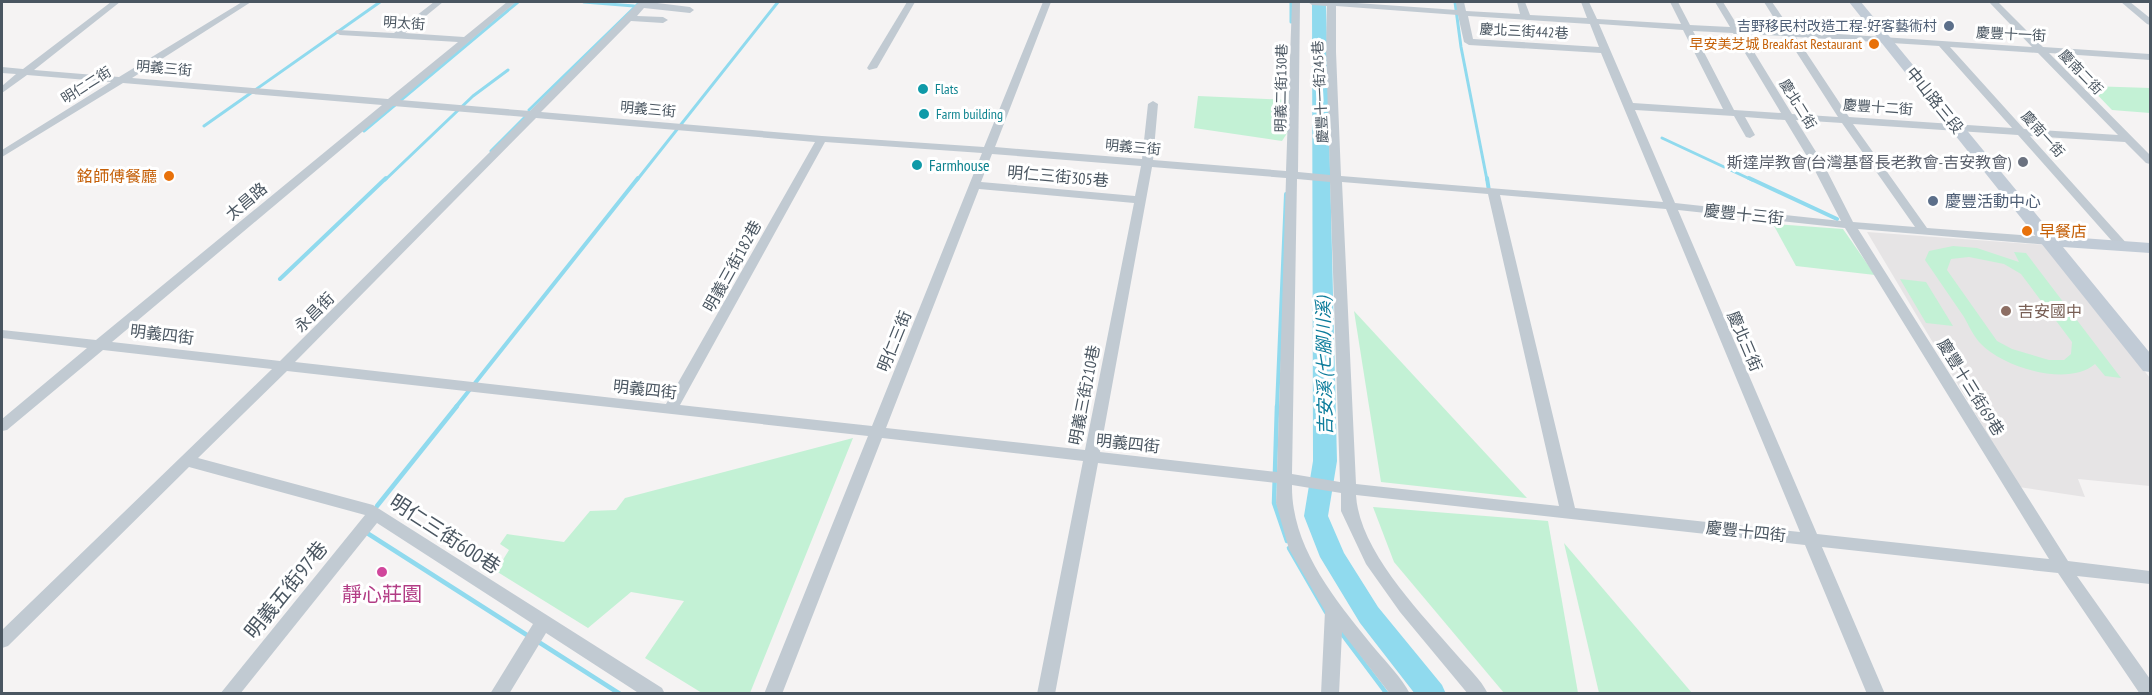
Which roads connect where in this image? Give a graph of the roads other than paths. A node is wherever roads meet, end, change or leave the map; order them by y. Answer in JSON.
{"nodes":[{"id":1,"x":116,"y":2,"type":"edge"},
{"id":2,"x":246,"y":2,"type":"edge"},
{"id":3,"x":439,"y":2,"type":"edge"},
{"id":4,"x":512,"y":2,"type":"edge"},
{"id":5,"x":911,"y":2,"type":"edge"},
{"id":6,"x":1047,"y":2,"type":"edge"},
{"id":7,"x":1296,"y":2,"type":"edge"},
{"id":8,"x":1312,"y":2,"type":"edge"},
{"id":9,"x":1332,"y":2,"type":"edge"},
{"id":10,"x":1460,"y":2,"type":"edge"},
{"id":11,"x":1521,"y":2,"type":"edge"},
{"id":12,"x":1585,"y":2,"type":"edge"},
{"id":13,"x":1674,"y":2,"type":"edge"},
{"id":14,"x":1719,"y":2,"type":"edge"},
{"id":15,"x":1768,"y":2,"type":"edge"},
{"id":16,"x":1855,"y":2,"type":"edge"},
{"id":17,"x":1993,"y":2,"type":"edge"},
{"id":18,"x":2125,"y":2,"type":"edge"},
{"id":19,"x":644,"y":3,"type":"edge"},
{"id":20,"x":689,"y":8,"type":"dead end"},
{"id":21,"x":1463,"y":13,"type":"junction"},
{"id":22,"x":1526,"y":17,"type":"junction"},
{"id":23,"x":630,"y":18,"type":"junction"},
{"id":24,"x":663,"y":20,"type":"dead end"},
{"id":25,"x":1593,"y":21,"type":"junction"},
{"id":26,"x":2151,"y":22,"type":"edge"},
{"id":27,"x":1687,"y":27,"type":"junction"},
{"id":28,"x":1736,"y":30,"type":"junction"},
{"id":29,"x":340,"y":32,"type":"dead end"},
{"id":30,"x":1790,"y":33,"type":"junction"},
{"id":31,"x":397,"y":35,"type":"junction"},
{"id":32,"x":1885,"y":39,"type":"junction"},
{"id":33,"x":465,"y":40,"type":"junction"},
{"id":34,"x":1941,"y":43,"type":"junction"},
{"id":35,"x":2039,"y":49,"type":"junction"},
{"id":36,"x":1607,"y":50,"type":"junction"},
{"id":37,"x":2151,"y":57,"type":"edge"},
{"id":38,"x":872,"y":68,"type":"dead end"},
{"id":39,"x":2,"y":70,"type":"edge"},
{"id":40,"x":26,"y":72,"type":"junction"},
{"id":41,"x":121,"y":79,"type":"junction"},
{"id":42,"x":2,"y":90,"type":"edge"},
{"id":43,"x":391,"y":102,"type":"junction"},
{"id":44,"x":1153,"y":104,"type":"dead end"},
{"id":45,"x":1627,"y":106,"type":"junction"},
{"id":46,"x":1733,"y":112,"type":"junction"},
{"id":47,"x":532,"y":113,"type":"junction"},
{"id":48,"x":1787,"y":116,"type":"junction"},
{"id":49,"x":1845,"y":120,"type":"junction"},
{"id":50,"x":1960,"y":129,"type":"junction"},
{"id":51,"x":2022,"y":133,"type":"junction"},
{"id":52,"x":1750,"y":135,"type":"dead end"},
{"id":53,"x":822,"y":139,"type":"junction"},
{"id":54,"x":2128,"y":139,"type":"junction"},
{"id":55,"x":987,"y":150,"type":"junction"},
{"id":56,"x":2,"y":154,"type":"edge"},
{"id":57,"x":2151,"y":161,"type":"edge"},
{"id":58,"x":1147,"y":164,"type":"junction"},
{"id":59,"x":1293,"y":176,"type":"junction"},
{"id":60,"x":1337,"y":179,"type":"junction"},
{"id":61,"x":973,"y":185,"type":"junction"},
{"id":62,"x":1493,"y":192,"type":"junction"},
{"id":63,"x":1140,"y":200,"type":"junction"},
{"id":64,"x":1670,"y":206,"type":"junction"},
{"id":65,"x":1848,"y":225,"type":"junction"},
{"id":66,"x":1923,"y":230,"type":"junction"},
{"id":67,"x":2049,"y":241,"type":"junction"},
{"id":68,"x":2122,"y":246,"type":"junction"},
{"id":69,"x":2151,"y":248,"type":"edge"},
{"id":70,"x":2,"y":334,"type":"edge"},
{"id":71,"x":101,"y":344,"type":"junction"},
{"id":72,"x":283,"y":366,"type":"junction"},
{"id":73,"x":2151,"y":366,"type":"edge"},
{"id":74,"x":670,"y":410,"type":"junction"},
{"id":75,"x":2,"y":426,"type":"edge"},
{"id":76,"x":875,"y":433,"type":"junction"},
{"id":77,"x":1090,"y":457,"type":"junction"},
{"id":78,"x":187,"y":461,"type":"junction"},
{"id":79,"x":1290,"y":480,"type":"junction"},
{"id":80,"x":1346,"y":488,"type":"junction"},
{"id":81,"x":1568,"y":512,"type":"junction"},
{"id":82,"x":375,"y":514,"type":"junction"},
{"id":83,"x":1811,"y":538,"type":"junction"},
{"id":84,"x":2063,"y":568,"type":"junction"},
{"id":85,"x":2151,"y":577,"type":"edge"},
{"id":86,"x":1334,"y":610,"type":"junction"},
{"id":87,"x":544,"y":622,"type":"junction"},
{"id":88,"x":2,"y":641,"type":"edge"},
{"id":89,"x":229,"y":693,"type":"edge"},
{"id":90,"x":499,"y":693,"type":"edge"},
{"id":91,"x":656,"y":693,"type":"edge"},
{"id":92,"x":772,"y":693,"type":"edge"},
{"id":93,"x":1046,"y":693,"type":"edge"},
{"id":94,"x":1330,"y":693,"type":"edge"},
{"id":95,"x":1401,"y":693,"type":"edge"},
{"id":96,"x":1479,"y":693,"type":"edge"},
{"id":97,"x":1876,"y":693,"type":"edge"},
{"id":98,"x":2151,"y":693,"type":"edge"}],
"edges":[{"from":1,"to":40,"type":"street"},
{"from":2,"to":41,"type":"street","name":"明仁二街"},
{"from":3,"to":31,"type":"street"},
{"from":4,"to":33,"type":"street","name":"太昌路"},
{"from":5,"to":38,"type":"street"},
{"from":6,"to":55,"type":"street","name":"明仁三街"},
{"from":7,"to":59,"type":"street","name":"明義二街130巷"},
{"from":8,"to":9,"type":"street","name":"慶豐十一街"},
{"from":9,"to":21,"type":"street","name":"慶豐十一街"},
{"from":9,"to":60,"type":"street","name":"慶豐十一街245巷"},
{"from":10,"to":21,"type":"street"},
{"from":11,"to":22,"type":"street"},
{"from":12,"to":25,"type":"street","name":"慶北三街"},
{"from":13,"to":27,"type":"street"},
{"from":14,"to":28,"type":"street","name":"慶北二街"},
{"from":15,"to":30,"type":"street"},
{"from":16,"to":32,"type":"street","name":"中山路三段"},
{"from":17,"to":35,"type":"street","name":"慶南二街"},
{"from":18,"to":26,"type":"street"},
{"from":19,"to":20,"type":"street"},
{"from":19,"to":23,"type":"street","name":"永昌街"},
{"from":21,"to":22,"type":"street","name":"慶豐十一街"},
{"from":21,"to":36,"type":"street","name":"慶北三街442巷"},
{"from":22,"to":25,"type":"street","name":"慶豐十一街"},
{"from":23,"to":24,"type":"street"},
{"from":23,"to":47,"type":"street","name":"永昌街"},
{"from":25,"to":27,"type":"street","name":"慶豐十一街"},
{"from":25,"to":36,"type":"street","name":"慶北三街"},
{"from":27,"to":28,"type":"street","name":"慶豐十一街"},
{"from":27,"to":46,"type":"street"},
{"from":28,"to":30,"type":"street","name":"慶豐十一街"},
{"from":28,"to":48,"type":"street","name":"慶北二街"},
{"from":29,"to":31,"type":"street","name":"明太街"},
{"from":30,"to":32,"type":"street","name":"慶豐十一街"},
{"from":30,"to":49,"type":"street"},
{"from":31,"to":33,"type":"street","name":"明太街"},
{"from":32,"to":34,"type":"street","name":"慶豐十一街"},
{"from":32,"to":50,"type":"street","name":"中山路三段"},
{"from":33,"to":43,"type":"street","name":"太昌路"},
{"from":34,"to":35,"type":"street","name":"慶豐十一街"},
{"from":34,"to":51,"type":"street","name":"慶南一街"},
{"from":35,"to":37,"type":"street","name":"慶豐十一街"},
{"from":35,"to":54,"type":"street","name":"慶南二街"},
{"from":36,"to":45,"type":"street","name":"慶北三街"},
{"from":39,"to":40,"type":"street","name":"明義三街"},
{"from":40,"to":41,"type":"street","name":"明義三街"},
{"from":40,"to":42,"type":"street"},
{"from":41,"to":43,"type":"street","name":"明義三街"},
{"from":41,"to":56,"type":"street","name":"明仁二街"},
{"from":43,"to":47,"type":"street","name":"明義三街"},
{"from":43,"to":71,"type":"street","name":"太昌路"},
{"from":44,"to":58,"type":"street","name":"明義三街210巷"},
{"from":45,"to":46,"type":"street","name":"慶豐十二街"},
{"from":45,"to":64,"type":"street","name":"慶北三街"},
{"from":46,"to":48,"type":"street","name":"慶豐十二街"},
{"from":46,"to":52,"type":"street"},
{"from":47,"to":53,"type":"street","name":"明義三街"},
{"from":47,"to":72,"type":"street","name":"永昌街"},
{"from":48,"to":49,"type":"street","name":"慶豐十二街"},
{"from":48,"to":65,"type":"street","name":"慶北二街"},
{"from":49,"to":50,"type":"street","name":"慶豐十二街"},
{"from":49,"to":66,"type":"street"},
{"from":50,"to":51,"type":"street","name":"慶豐十二街"},
{"from":50,"to":67,"type":"street","name":"中山路三段"},
{"from":51,"to":54,"type":"street","name":"慶豐十二街"},
{"from":51,"to":68,"type":"street","name":"慶南一街"},
{"from":53,"to":55,"type":"street","name":"明義三街"},
{"from":53,"to":74,"type":"street","name":"明義三街182巷"},
{"from":54,"to":57,"type":"street","name":"慶南二街"},
{"from":55,"to":58,"type":"street","name":"明義三街"},
{"from":55,"to":61,"type":"street","name":"明仁三街"},
{"from":58,"to":59,"type":"street","name":"明義三街"},
{"from":58,"to":63,"type":"street","name":"明義三街210巷"},
{"from":59,"to":60,"type":"street","name":"明義三街"},
{"from":59,"to":79,"type":"street","name":"明義二街130巷"},
{"from":60,"to":62,"type":"street","name":"慶豐十三街"},
{"from":60,"to":80,"type":"street","name":"慶豐十一街245巷"},
{"from":61,"to":63,"type":"street","name":"明仁三街305巷"},
{"from":61,"to":76,"type":"street","name":"明仁三街"},
{"from":62,"to":64,"type":"street","name":"慶豐十三街"},
{"from":62,"to":81,"type":"street"},
{"from":63,"to":77,"type":"street","name":"明義三街210巷"},
{"from":64,"to":65,"type":"street","name":"慶豐十三街"},
{"from":64,"to":83,"type":"street","name":"慶北三街"},
{"from":65,"to":66,"type":"street","name":"慶豐十三街"},
{"from":65,"to":84,"type":"street","name":"慶豐十三街69巷"},
{"from":66,"to":67,"type":"street","name":"慶豐十三街"},
{"from":67,"to":68,"type":"street","name":"慶豐十三街"},
{"from":67,"to":73,"type":"street","name":"中山路三段"},
{"from":68,"to":69,"type":"street","name":"慶豐十三街"},
{"from":70,"to":71,"type":"street","name":"明義四街"},
{"from":71,"to":72,"type":"street","name":"明義四街"},
{"from":71,"to":75,"type":"street","name":"太昌路"},
{"from":72,"to":74,"type":"street","name":"明義四街"},
{"from":72,"to":78,"type":"street","name":"永昌街"},
{"from":74,"to":76,"type":"street","name":"明義四街"},
{"from":76,"to":77,"type":"street","name":"明義四街"},
{"from":76,"to":92,"type":"street","name":"明仁三街"},
{"from":77,"to":79,"type":"street","name":"明義四街"},
{"from":77,"to":93,"type":"street","name":"明義三街210巷"},
{"from":78,"to":82,"type":"street","name":"明仁三街600巷"},
{"from":78,"to":88,"type":"street","name":"永昌街"},
{"from":79,"to":80,"type":"street","name":"明義四街"},
{"from":79,"to":86,"type":"street","name":"明義二街130巷"},
{"from":80,"to":81,"type":"street","name":"慶豐十四街"},
{"from":80,"to":96,"type":"street","name":"慶豐十一街245巷"},
{"from":81,"to":83,"type":"street","name":"慶豐十四街"},
{"from":82,"to":87,"type":"street","name":"明仁三街600巷"},
{"from":82,"to":89,"type":"street","name":"明義五街97巷"},
{"from":83,"to":84,"type":"street","name":"慶豐十四街"},
{"from":83,"to":97,"type":"street","name":"慶北三街"},
{"from":84,"to":85,"type":"street","name":"慶豐十四街"},
{"from":84,"to":98,"type":"street","name":"慶豐十三街69巷"},
{"from":86,"to":94,"type":"street"},
{"from":86,"to":95,"type":"street","name":"明義二街130巷"},
{"from":87,"to":90,"type":"street"},
{"from":87,"to":91,"type":"street","name":"明仁三街600巷"}]}
